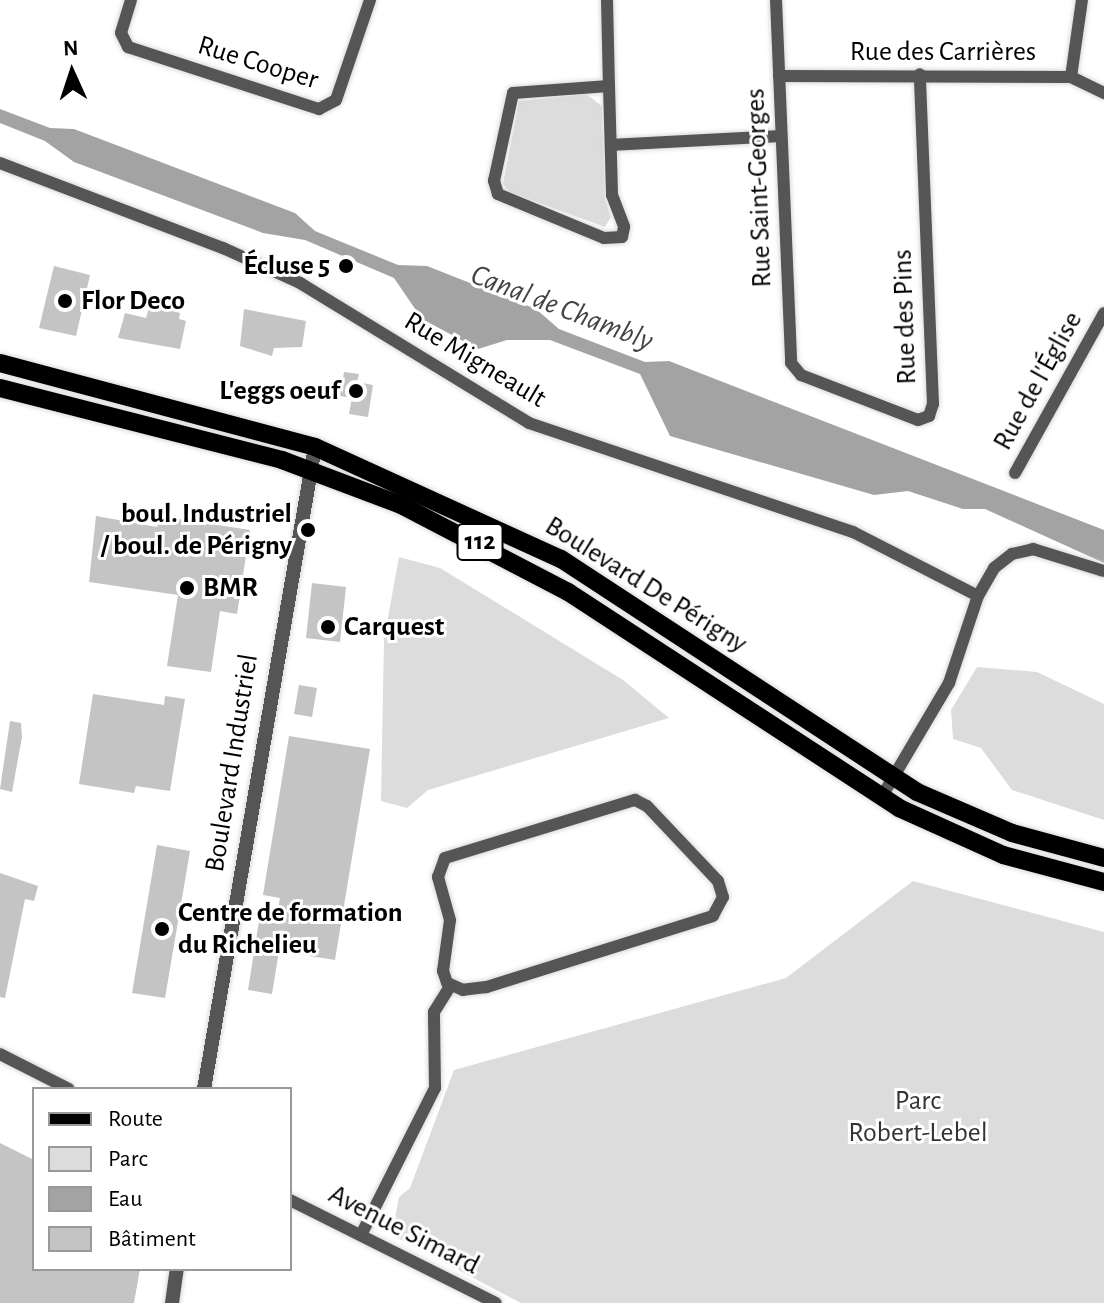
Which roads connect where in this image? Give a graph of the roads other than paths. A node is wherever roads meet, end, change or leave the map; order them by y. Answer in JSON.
{"nodes":[{"id":1,"x":131,"y":0,"type":"edge"},
{"id":2,"x":370,"y":0,"type":"edge"},
{"id":3,"x":607,"y":0,"type":"edge"},
{"id":4,"x":776,"y":0,"type":"edge"},
{"id":5,"x":1082,"y":0,"type":"edge"},
{"id":6,"x":920,"y":74,"type":"junction"},
{"id":7,"x":779,"y":76,"type":"junction"},
{"id":8,"x":1071,"y":77,"type":"junction"},
{"id":9,"x":609,"y":86,"type":"junction"},
{"id":10,"x":1104,"y":93,"type":"edge"},
{"id":11,"x":780,"y":136,"type":"junction"},
{"id":12,"x":611,"y":145,"type":"junction"},
{"id":13,"x":0,"y":163,"type":"edge"},
{"id":14,"x":1104,"y":313,"type":"edge"},
{"id":15,"x":0,"y":363,"type":"edge"},
{"id":16,"x":797,"y":373,"type":"joint"},
{"id":17,"x":0,"y":388,"type":"edge"},
{"id":18,"x":315,"y":447,"type":"junction"},
{"id":19,"x":309,"y":470,"type":"junction"},
{"id":20,"x":1015,"y":473,"type":"dead end"},
{"id":21,"x":1104,"y":571,"type":"edge"},
{"id":22,"x":978,"y":596,"type":"junction"},
{"id":23,"x":893,"y":778,"type":"junction"},
{"id":24,"x":881,"y":798,"type":"junction"},
{"id":25,"x":1104,"y":858,"type":"edge"},
{"id":26,"x":1104,"y":882,"type":"edge"},
{"id":27,"x":450,"y":986,"type":"junction"},
{"id":28,"x":0,"y":1054,"type":"edge"},
{"id":29,"x":65,"y":1087,"type":"edge"},
{"id":30,"x":204,"y":1087,"type":"edge"},
{"id":31,"x":292,"y":1201,"type":"edge"},
{"id":32,"x":361,"y":1235,"type":"junction"},
{"id":33,"x":177,"y":1271,"type":"edge"},
{"id":34,"x":172,"y":1303,"type":"edge"},
{"id":35,"x":496,"y":1303,"type":"edge"}],
"edges":[{"from":1,"to":2,"type":"street","name":"Rue Cooper"},
{"from":3,"to":9,"type":"street"},
{"from":4,"to":7,"type":"street","name":"Rue Saint-Georges"},
{"from":5,"to":8,"type":"street"},
{"from":6,"to":7,"type":"street","name":"Rue des Carrières"},
{"from":6,"to":8,"type":"street","name":"Rue des Carrières"},
{"from":6,"to":16,"type":"street","name":"Rue des Pins"},
{"from":7,"to":11,"type":"street","name":"Rue Saint-Georges"},
{"from":8,"to":10,"type":"street","name":"Rue des Carrières"},
{"from":9,"to":12,"type":"street"},
{"from":9,"to":12,"type":"street"},
{"from":11,"to":12,"type":"street"},
{"from":11,"to":16,"type":"street","name":"Rue Saint-Georges"},
{"from":13,"to":22,"type":"street","name":"Rue Migneault"},
{"from":14,"to":20,"type":"street","name":"Rue de l'Église"},
{"from":15,"to":18,"type":"main road","name":"Boulevard De Périgny","number":"112"},
{"from":17,"to":19,"type":"main road","name":"Boulevard De Périgny","number":"112"},
{"from":18,"to":19,"type":"street","name":"Boulevard Industriel"},
{"from":18,"to":23,"type":"main road","name":"Boulevard De Périgny","number":"112"},
{"from":19,"to":24,"type":"main road","name":"Boulevard De Périgny","number":"112"},
{"from":19,"to":30,"type":"street","name":"Boulevard Industriel"},
{"from":21,"to":22,"type":"street"},
{"from":22,"to":23,"type":"street"},
{"from":23,"to":24,"type":"street"},
{"from":23,"to":25,"type":"main road","name":"Boulevard De Périgny","number":"112"},
{"from":24,"to":26,"type":"main road","name":"Boulevard De Périgny","number":"112"},
{"from":27,"to":27,"type":"street"},
{"from":27,"to":32,"type":"street"},
{"from":28,"to":29,"type":"street"},
{"from":31,"to":32,"type":"street","name":"Avenue Simard"},
{"from":32,"to":35,"type":"street","name":"Avenue Simard"},
{"from":33,"to":34,"type":"street"}]}
